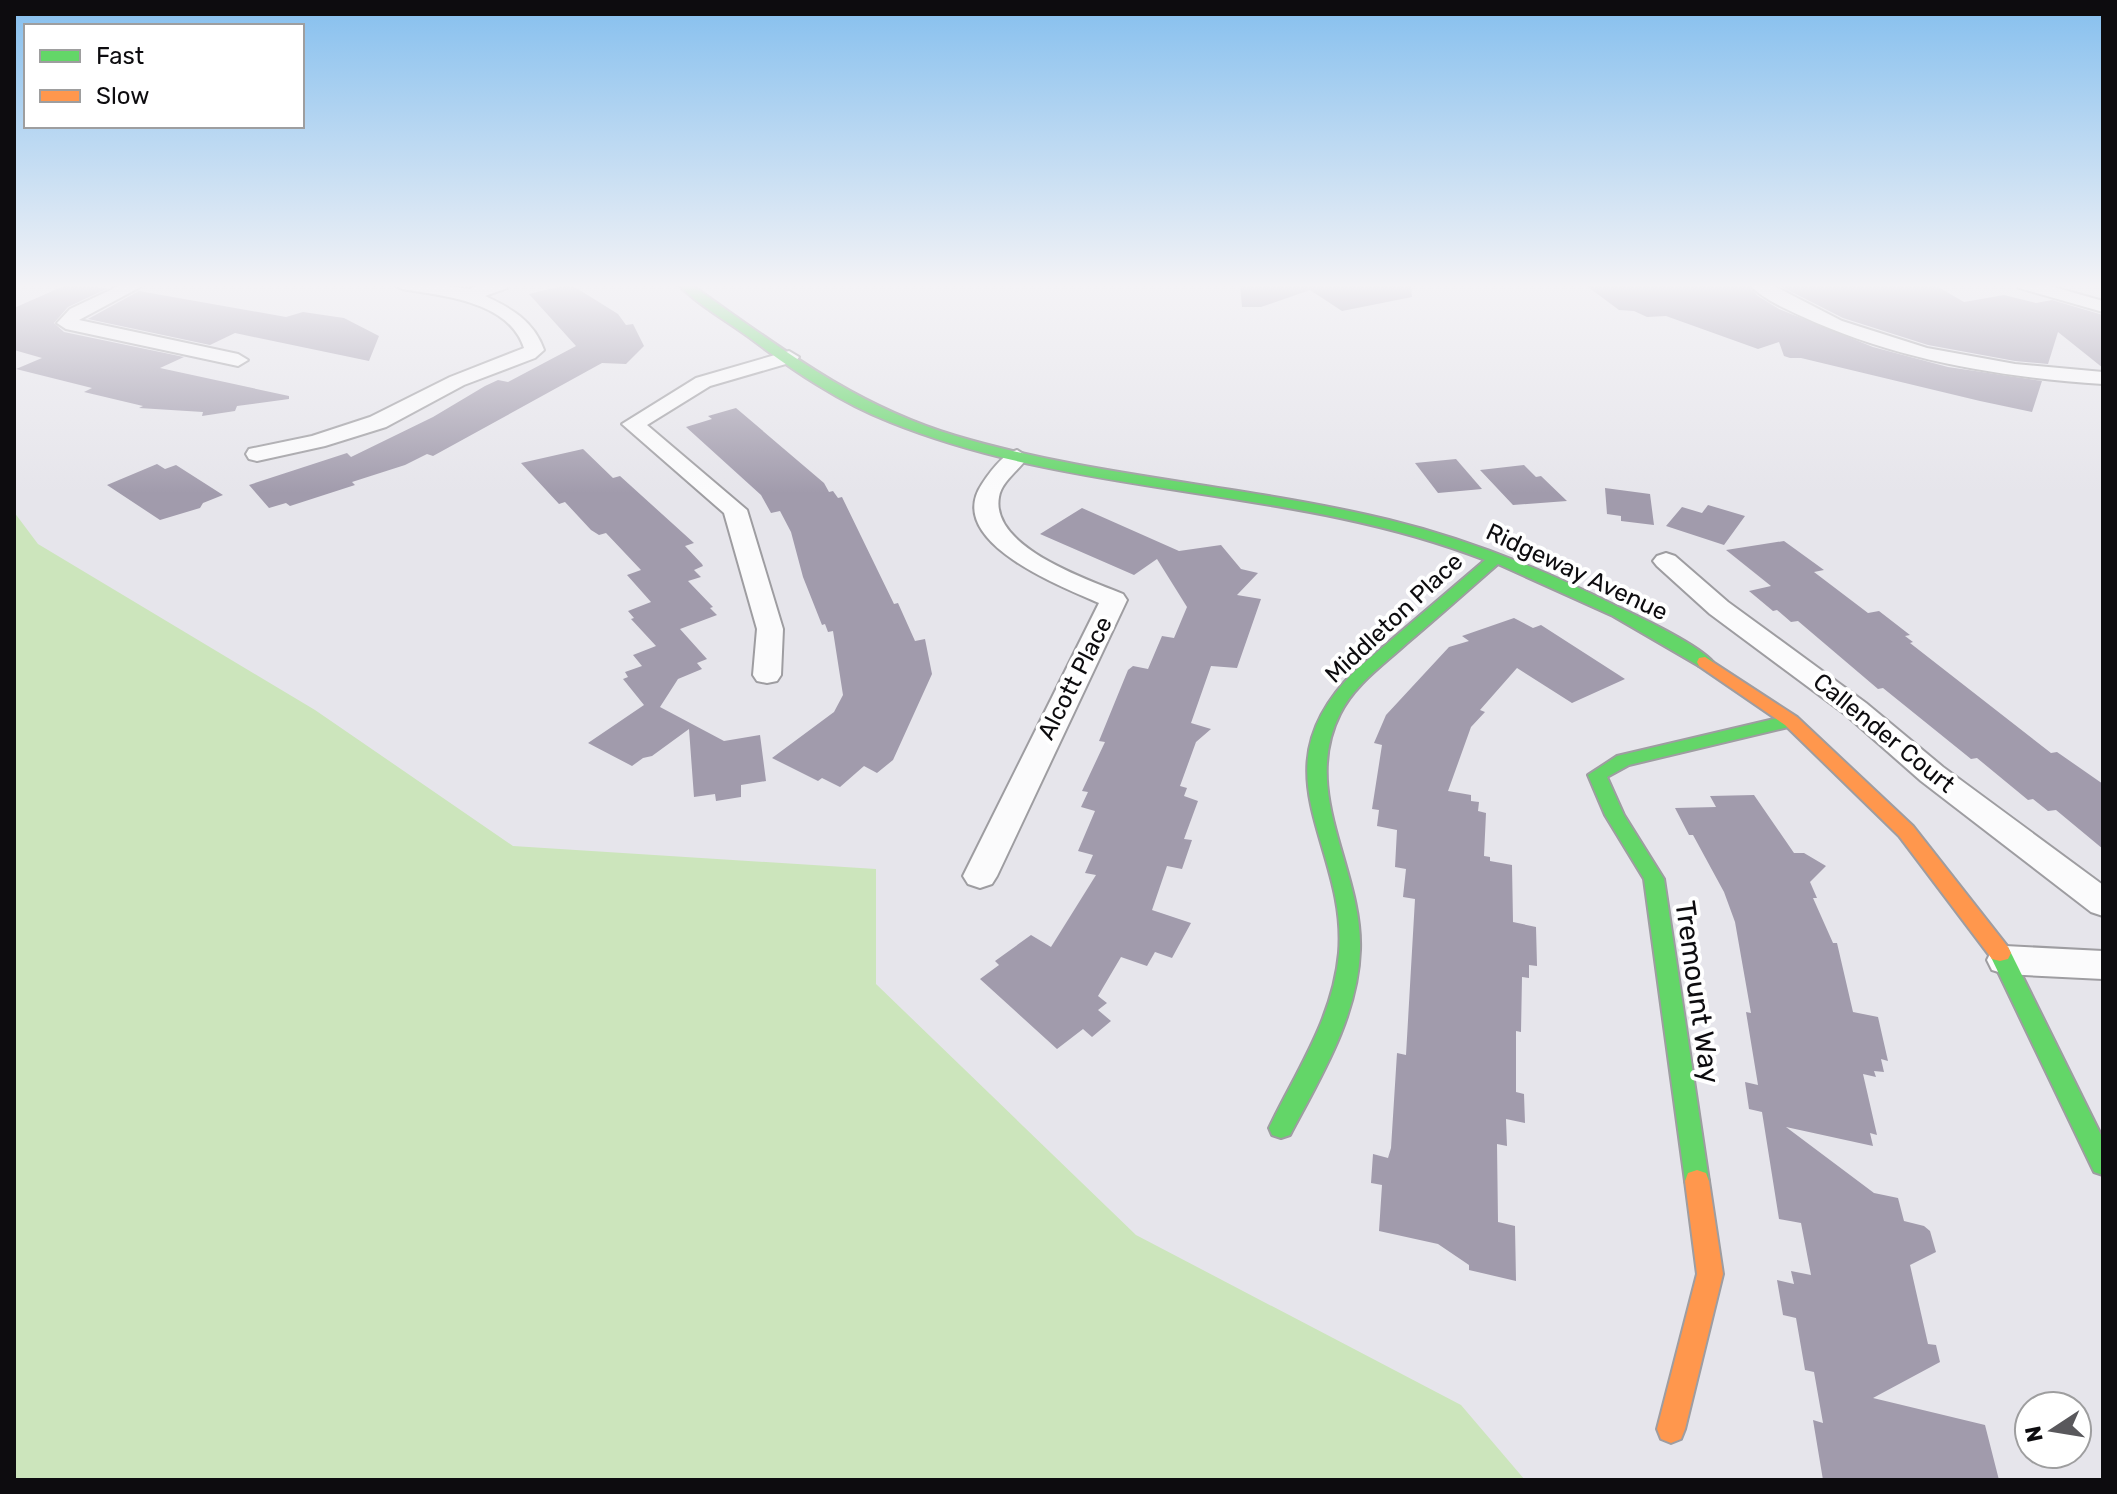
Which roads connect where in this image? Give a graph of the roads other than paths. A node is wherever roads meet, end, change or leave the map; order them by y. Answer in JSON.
{"nodes":[{"id":1,"x":209,"y":354,"type":"edge"},
{"id":2,"x":525,"y":354,"type":"edge"},
{"id":3,"x":784,"y":354,"type":"edge"},
{"id":4,"x":1937,"y":354,"type":"edge"},
{"id":5,"x":789,"y":357,"type":"junction"},
{"id":6,"x":238,"y":360,"type":"dead end"},
{"id":7,"x":2103,"y":378,"type":"edge"},
{"id":8,"x":257,"y":454,"type":"dead end"},
{"id":9,"x":1017,"y":457,"type":"junction"},
{"id":10,"x":1496,"y":558,"type":"junction"},
{"id":11,"x":1666,"y":561,"type":"dead end"},
{"id":12,"x":767,"y":675,"type":"dead end"},
{"id":13,"x":1791,"y":721,"type":"junction"},
{"id":14,"x":980,"y":876,"type":"dead end"},
{"id":15,"x":2103,"y":903,"type":"edge"},
{"id":16,"x":2005,"y":960,"type":"junction"},
{"id":17,"x":2103,"y":965,"type":"edge"},
{"id":18,"x":1281,"y":1128,"type":"dead end"},
{"id":19,"x":2103,"y":1164,"type":"edge"},
{"id":20,"x":1671,"y":1429,"type":"dead end"}],
"edges":[{"from":1,"to":6,"type":"street"},
{"from":2,"to":8,"type":"street"},
{"from":3,"to":5,"type":"street","name":"Ridgeway Avenue"},
{"from":4,"to":7,"type":"street"},
{"from":5,"to":9,"type":"street","name":"Ridgeway Avenue"},
{"from":5,"to":12,"type":"street"},
{"from":9,"to":10,"type":"street","name":"Ridgeway Avenue"},
{"from":9,"to":14,"type":"street","name":"Alcott Place"},
{"from":10,"to":13,"type":"street","name":"Ridgeway Avenue"},
{"from":10,"to":18,"type":"street","name":"Middleton Place"},
{"from":11,"to":15,"type":"street","name":"Callender Court"},
{"from":13,"to":16,"type":"street","name":"Ridgeway Avenue"},
{"from":13,"to":20,"type":"street","name":"Tremount Way"},
{"from":16,"to":17,"type":"street"},
{"from":16,"to":19,"type":"street","name":"Ridgeway Avenue"}]}
